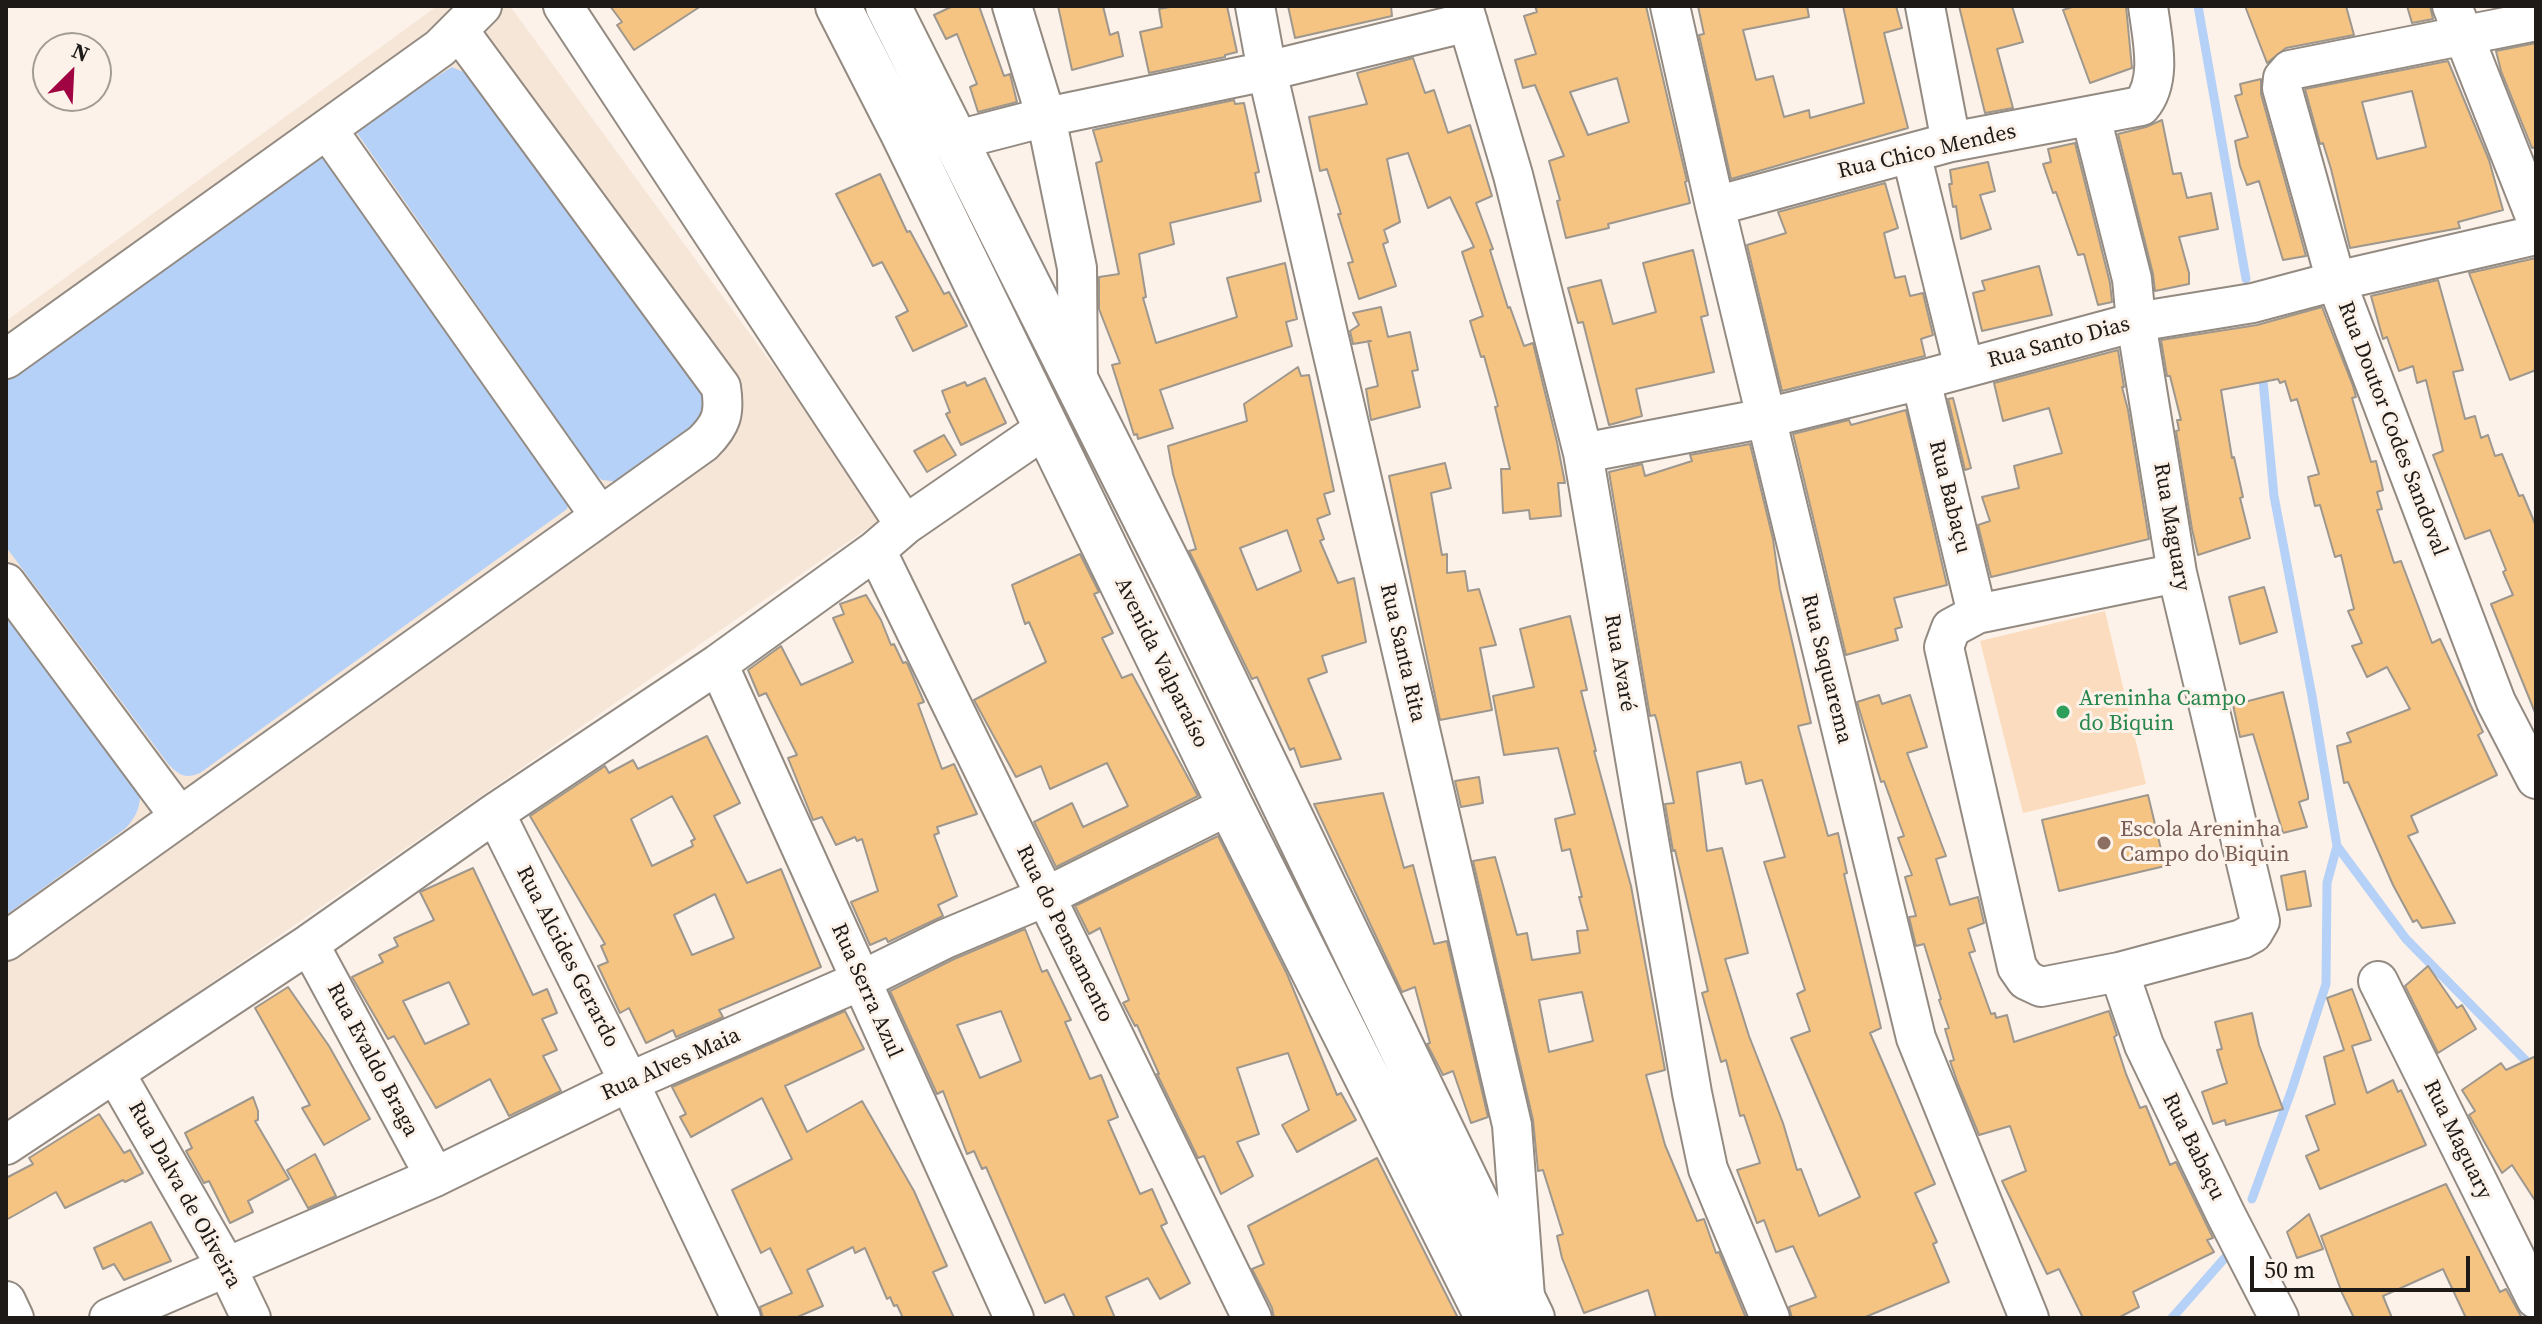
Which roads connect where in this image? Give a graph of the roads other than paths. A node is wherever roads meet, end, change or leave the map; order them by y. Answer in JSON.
{"nodes":[{"id":1,"x":563,"y":6,"type":"edge"},
{"id":2,"x":838,"y":6,"type":"edge"},
{"id":3,"x":888,"y":6,"type":"edge"},
{"id":4,"x":1012,"y":6,"type":"edge"},
{"id":5,"x":1255,"y":6,"type":"edge"},
{"id":6,"x":1670,"y":6,"type":"edge"},
{"id":7,"x":1925,"y":6,"type":"edge"},
{"id":8,"x":2148,"y":6,"type":"edge"},
{"id":9,"x":1465,"y":14,"type":"edge"},
{"id":10,"x":470,"y":19,"type":"edge"},
{"id":11,"x":2457,"y":21,"type":"edge"},
{"id":12,"x":2536,"y":21,"type":"edge"},
{"id":13,"x":1267,"y":71,"type":"junction"},
{"id":14,"x":1046,"y":117,"type":"junction"},
{"id":15,"x":2091,"y":117,"type":"junction"},
{"id":16,"x":327,"y":129,"type":"junction"},
{"id":17,"x":957,"y":140,"type":"junction"},
{"id":18,"x":1951,"y":142,"type":"junction"},
{"id":19,"x":1911,"y":153,"type":"junction"},
{"id":20,"x":1715,"y":206,"type":"junction"},
{"id":21,"x":2536,"y":219,"type":"edge"},
{"id":22,"x":2536,"y":235,"type":"edge"},
{"id":23,"x":2336,"y":281,"type":"junction"},
{"id":24,"x":2136,"y":322,"type":"junction"},
{"id":25,"x":6,"y":359,"type":"edge"},
{"id":26,"x":1964,"y":368,"type":"junction"},
{"id":27,"x":1921,"y":380,"type":"junction"},
{"id":28,"x":1078,"y":383,"type":"junction"},
{"id":29,"x":1766,"y":418,"type":"junction"},
{"id":30,"x":1046,"y":428,"type":"junction"},
{"id":31,"x":1583,"y":453,"type":"junction"},
{"id":32,"x":600,"y":516,"type":"junction"},
{"id":33,"x":905,"y":525,"type":"junction"},
{"id":34,"x":876,"y":550,"type":"junction"},
{"id":35,"x":2177,"y":573,"type":"junction"},
{"id":36,"x":6,"y":583,"type":"edge"},
{"id":37,"x":1977,"y":614,"type":"junction"},
{"id":38,"x":718,"y":664,"type":"junction"},
{"id":39,"x":1236,"y":705,"type":"junction"},
{"id":40,"x":1192,"y":727,"type":"junction"},
{"id":41,"x":2536,"y":779,"type":"edge"},
{"id":42,"x":1230,"y":805,"type":"junction"},
{"id":43,"x":495,"y":813,"type":"junction"},
{"id":44,"x":180,"y":817,"type":"junction"},
{"id":45,"x":1045,"y":897,"type":"junction"},
{"id":46,"x":6,"y":941,"type":"edge"},
{"id":47,"x":309,"y":944,"type":"junction"},
{"id":48,"x":2119,"y":972,"type":"junction"},
{"id":49,"x":862,"y":980,"type":"junction"},
{"id":50,"x":2378,"y":981,"type":"dead end"},
{"id":51,"x":115,"y":1073,"type":"junction"},
{"id":52,"x":629,"y":1082,"type":"junction"},
{"id":53,"x":6,"y":1145,"type":"edge"},
{"id":54,"x":435,"y":1177,"type":"junction"},
{"id":55,"x":227,"y":1268,"type":"junction"},
{"id":56,"x":2536,"y":1299,"type":"edge"},
{"id":57,"x":6,"y":1301,"type":"edge"},
{"id":58,"x":1515,"y":1313,"type":"edge"},
{"id":59,"x":1248,"y":1317,"type":"edge"},
{"id":60,"x":14,"y":1318,"type":"edge"},
{"id":61,"x":109,"y":1318,"type":"edge"},
{"id":62,"x":251,"y":1318,"type":"edge"},
{"id":63,"x":741,"y":1318,"type":"edge"},
{"id":64,"x":1014,"y":1318,"type":"edge"},
{"id":65,"x":1770,"y":1318,"type":"edge"},
{"id":66,"x":2029,"y":1318,"type":"edge"},
{"id":67,"x":2279,"y":1318,"type":"edge"}],
"edges":[{"from":1,"to":33,"type":"street"},
{"from":2,"to":30,"type":"main road","name":"Avenida Valparaíso"},
{"from":3,"to":17,"type":"main road"},
{"from":4,"to":14,"type":"street"},
{"from":5,"to":13,"type":"street","name":"Rua Santa Rita"},
{"from":6,"to":20,"type":"street","name":"Rua Saquarema"},
{"from":7,"to":18,"type":"street"},
{"from":8,"to":15,"type":"street","name":"Rua Chico Mendes"},
{"from":9,"to":13,"type":"street"},
{"from":9,"to":31,"type":"street","name":"Rua Avaré"},
{"from":10,"to":16,"type":"street"},
{"from":10,"to":32,"type":"street"},
{"from":11,"to":12,"type":"street"},
{"from":11,"to":21,"type":"street"},
{"from":11,"to":23,"type":"street","name":"Rua Doutor Codes Sandoval"},
{"from":13,"to":14,"type":"street"},
{"from":13,"to":58,"type":"street","name":"Rua Santa Rita"},
{"from":14,"to":17,"type":"street"},
{"from":14,"to":28,"type":"street"},
{"from":15,"to":18,"type":"street","name":"Rua Chico Mendes"},
{"from":15,"to":24,"type":"street","name":"Rua Maguary"},
{"from":16,"to":25,"type":"street"},
{"from":16,"to":32,"type":"street"},
{"from":17,"to":28,"type":"main road"},
{"from":18,"to":19,"type":"street","name":"Rua Chico Mendes"},
{"from":19,"to":20,"type":"street","name":"Rua Chico Mendes"},
{"from":19,"to":26,"type":"street"},
{"from":20,"to":29,"type":"street","name":"Rua Saquarema"},
{"from":22,"to":23,"type":"street","name":"Rua Santo Dias"},
{"from":23,"to":24,"type":"street","name":"Rua Santo Dias"},
{"from":23,"to":41,"type":"street","name":"Rua Doutor Codes Sandoval"},
{"from":24,"to":26,"type":"street","name":"Rua Santo Dias"},
{"from":24,"to":35,"type":"street","name":"Rua Maguary"},
{"from":26,"to":27,"type":"street","name":"Rua Santo Dias"},
{"from":27,"to":29,"type":"street","name":"Rua Santo Dias"},
{"from":27,"to":37,"type":"street","name":"Rua Babaçu"},
{"from":28,"to":39,"type":"main road"},
{"from":29,"to":31,"type":"street","name":"Rua Santo Dias"},
{"from":29,"to":66,"type":"street","name":"Rua Saquarema"},
{"from":30,"to":33,"type":"street"},
{"from":30,"to":40,"type":"main road","name":"Avenida Valparaíso"},
{"from":31,"to":65,"type":"street","name":"Rua Avaré"},
{"from":32,"to":44,"type":"street"},
{"from":33,"to":34,"type":"street"},
{"from":34,"to":38,"type":"street"},
{"from":34,"to":45,"type":"street","name":"Rua do Pensamento"},
{"from":35,"to":37,"type":"street"},
{"from":35,"to":48,"type":"street","name":"Rua Maguary"},
{"from":36,"to":44,"type":"street"},
{"from":37,"to":48,"type":"street"},
{"from":38,"to":43,"type":"street"},
{"from":38,"to":49,"type":"street","name":"Rua Serra Azul"},
{"from":39,"to":40,"type":"main road"},
{"from":39,"to":58,"type":"main road"},
{"from":40,"to":42,"type":"main road","name":"Avenida Valparaíso"},
{"from":42,"to":45,"type":"street","name":"Rua Alves Maia"},
{"from":42,"to":58,"type":"main road","name":"Avenida Valparaíso"},
{"from":43,"to":47,"type":"street"},
{"from":43,"to":52,"type":"street","name":"Rua Alcides Gerardo"},
{"from":44,"to":46,"type":"street"},
{"from":45,"to":49,"type":"street","name":"Rua Alves Maia"},
{"from":45,"to":59,"type":"street","name":"Rua do Pensamento"},
{"from":47,"to":51,"type":"street"},
{"from":47,"to":54,"type":"street","name":"Rua Evaldo Braga"},
{"from":48,"to":67,"type":"street","name":"Rua Babaçu"},
{"from":49,"to":52,"type":"street","name":"Rua Alves Maia"},
{"from":49,"to":64,"type":"street","name":"Rua Serra Azul"},
{"from":50,"to":56,"type":"street","name":"Rua Maguary"},
{"from":51,"to":53,"type":"street"},
{"from":51,"to":55,"type":"street","name":"Rua Dalva de Oliveira"},
{"from":52,"to":54,"type":"street","name":"Rua Alves Maia"},
{"from":52,"to":63,"type":"street","name":"Rua Alcides Gerardo"},
{"from":54,"to":55,"type":"street","name":"Rua Alves Maia"},
{"from":55,"to":61,"type":"street","name":"Rua Alves Maia"},
{"from":55,"to":62,"type":"street","name":"Rua Dalva de Oliveira"},
{"from":57,"to":60,"type":"street"}]}
